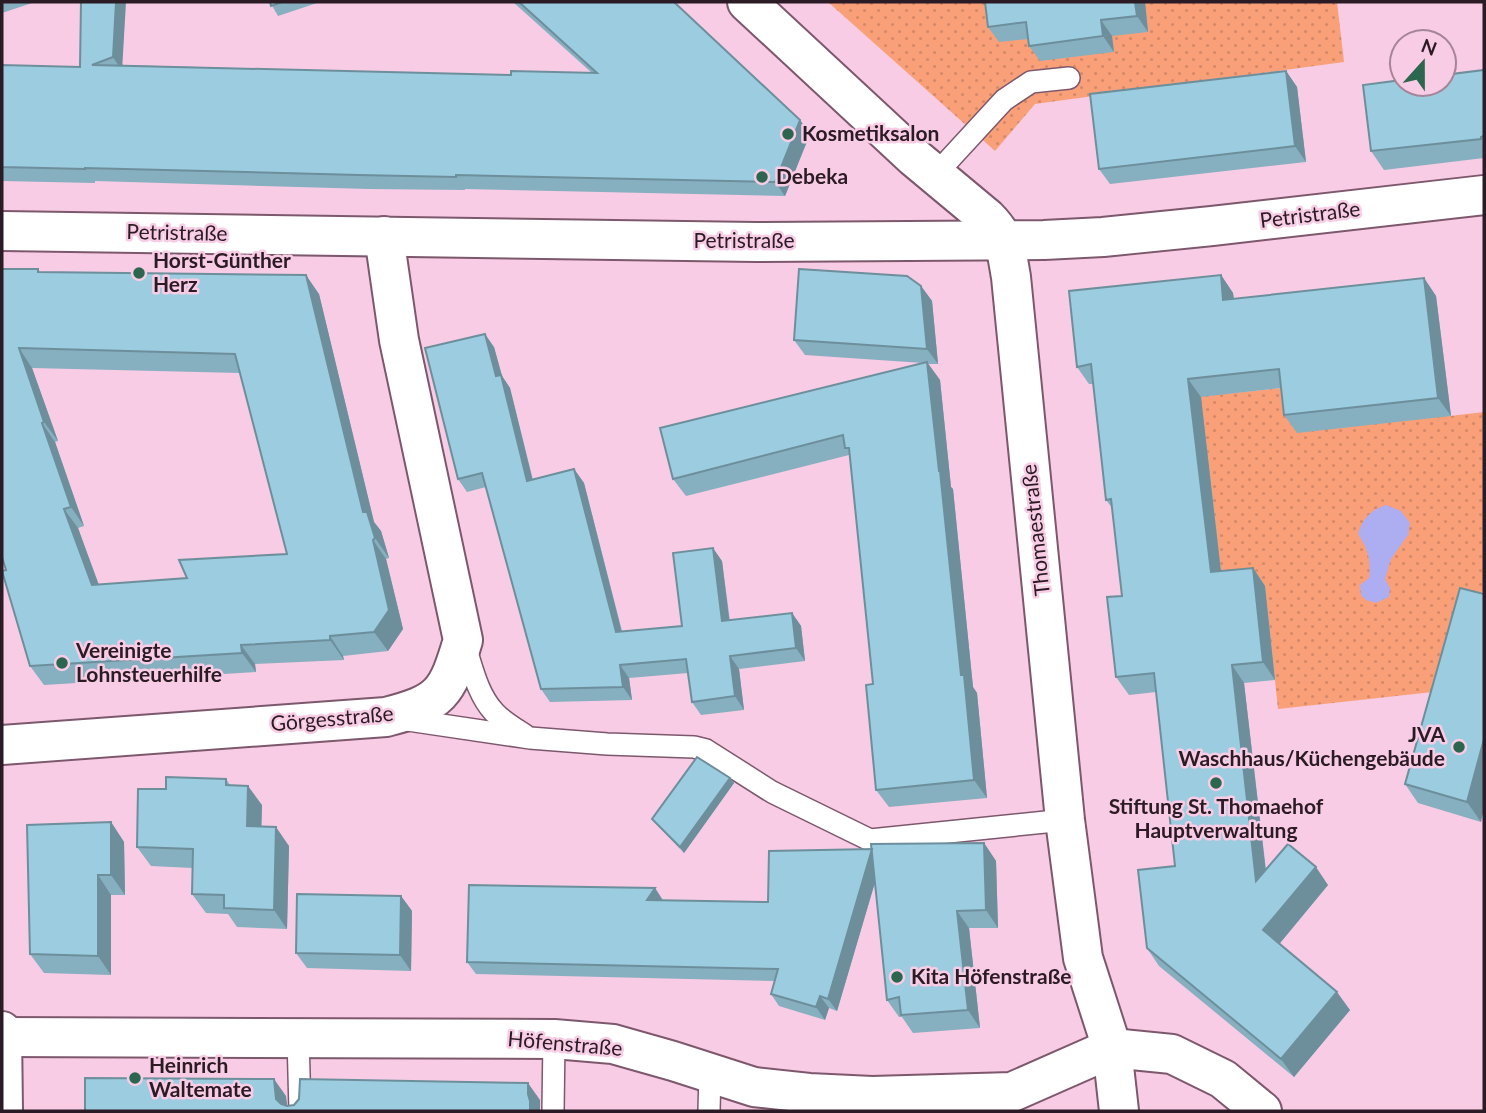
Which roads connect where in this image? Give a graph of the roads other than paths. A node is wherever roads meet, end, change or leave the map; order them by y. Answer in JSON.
{"nodes":[{"id":1,"x":747,"y":2,"type":"edge"},
{"id":2,"x":1069,"y":78,"type":"dead end"},
{"id":3,"x":934,"y":175,"type":"junction"},
{"id":4,"x":1484,"y":195,"type":"edge"},
{"id":5,"x":2,"y":231,"type":"edge"},
{"id":6,"x":384,"y":236,"type":"junction"},
{"id":7,"x":1004,"y":240,"type":"junction"},
{"id":8,"x":463,"y":640,"type":"junction"},
{"id":9,"x":386,"y":717,"type":"junction"},
{"id":10,"x":530,"y":738,"type":"junction"},
{"id":11,"x":2,"y":746,"type":"edge"},
{"id":12,"x":1065,"y":820,"type":"junction"},
{"id":13,"x":2,"y":1031,"type":"edge"},
{"id":14,"x":2,"y":1037,"type":"edge"},
{"id":15,"x":298,"y":1037,"type":"junction"},
{"id":16,"x":554,"y":1039,"type":"junction"},
{"id":17,"x":1112,"y":1048,"type":"junction"},
{"id":18,"x":710,"y":1072,"type":"junction"},
{"id":19,"x":846,"y":1103,"type":"edge"},
{"id":20,"x":3,"y":1111,"type":"edge"},
{"id":21,"x":300,"y":1111,"type":"edge"},
{"id":22,"x":553,"y":1111,"type":"edge"},
{"id":23,"x":709,"y":1111,"type":"edge"},
{"id":24,"x":1119,"y":1111,"type":"edge"},
{"id":25,"x":1262,"y":1111,"type":"edge"}],
"edges":[{"from":1,"to":3,"type":"street"},
{"from":2,"to":3,"type":"lane"},
{"from":3,"to":7,"type":"street"},
{"from":4,"to":7,"type":"street","name":"Petristraße"},
{"from":5,"to":6,"type":"street","name":"Petristraße"},
{"from":6,"to":7,"type":"street","name":"Petristraße"},
{"from":6,"to":8,"type":"street","name":"Görgesstraße"},
{"from":7,"to":12,"type":"street","name":"Thomaestraße"},
{"from":8,"to":9,"type":"street","name":"Görgesstraße"},
{"from":8,"to":10,"type":"lane"},
{"from":9,"to":10,"type":"lane"},
{"from":9,"to":11,"type":"street","name":"Görgesstraße"},
{"from":10,"to":12,"type":"lane"},
{"from":12,"to":17,"type":"street","name":"Thomaestraße"},
{"from":13,"to":14,"type":"street"},
{"from":14,"to":15,"type":"street","name":"Höfenstraße"},
{"from":14,"to":20,"type":"street"},
{"from":15,"to":16,"type":"street","name":"Höfenstraße"},
{"from":15,"to":21,"type":"lane"},
{"from":16,"to":18,"type":"street","name":"Höfenstraße"},
{"from":16,"to":22,"type":"lane"},
{"from":17,"to":19,"type":"street","name":"Höfenstraße"},
{"from":17,"to":24,"type":"street","name":"Thomaestraße"},
{"from":17,"to":25,"type":"street"},
{"from":18,"to":19,"type":"street","name":"Höfenstraße"},
{"from":18,"to":23,"type":"lane"}]}
